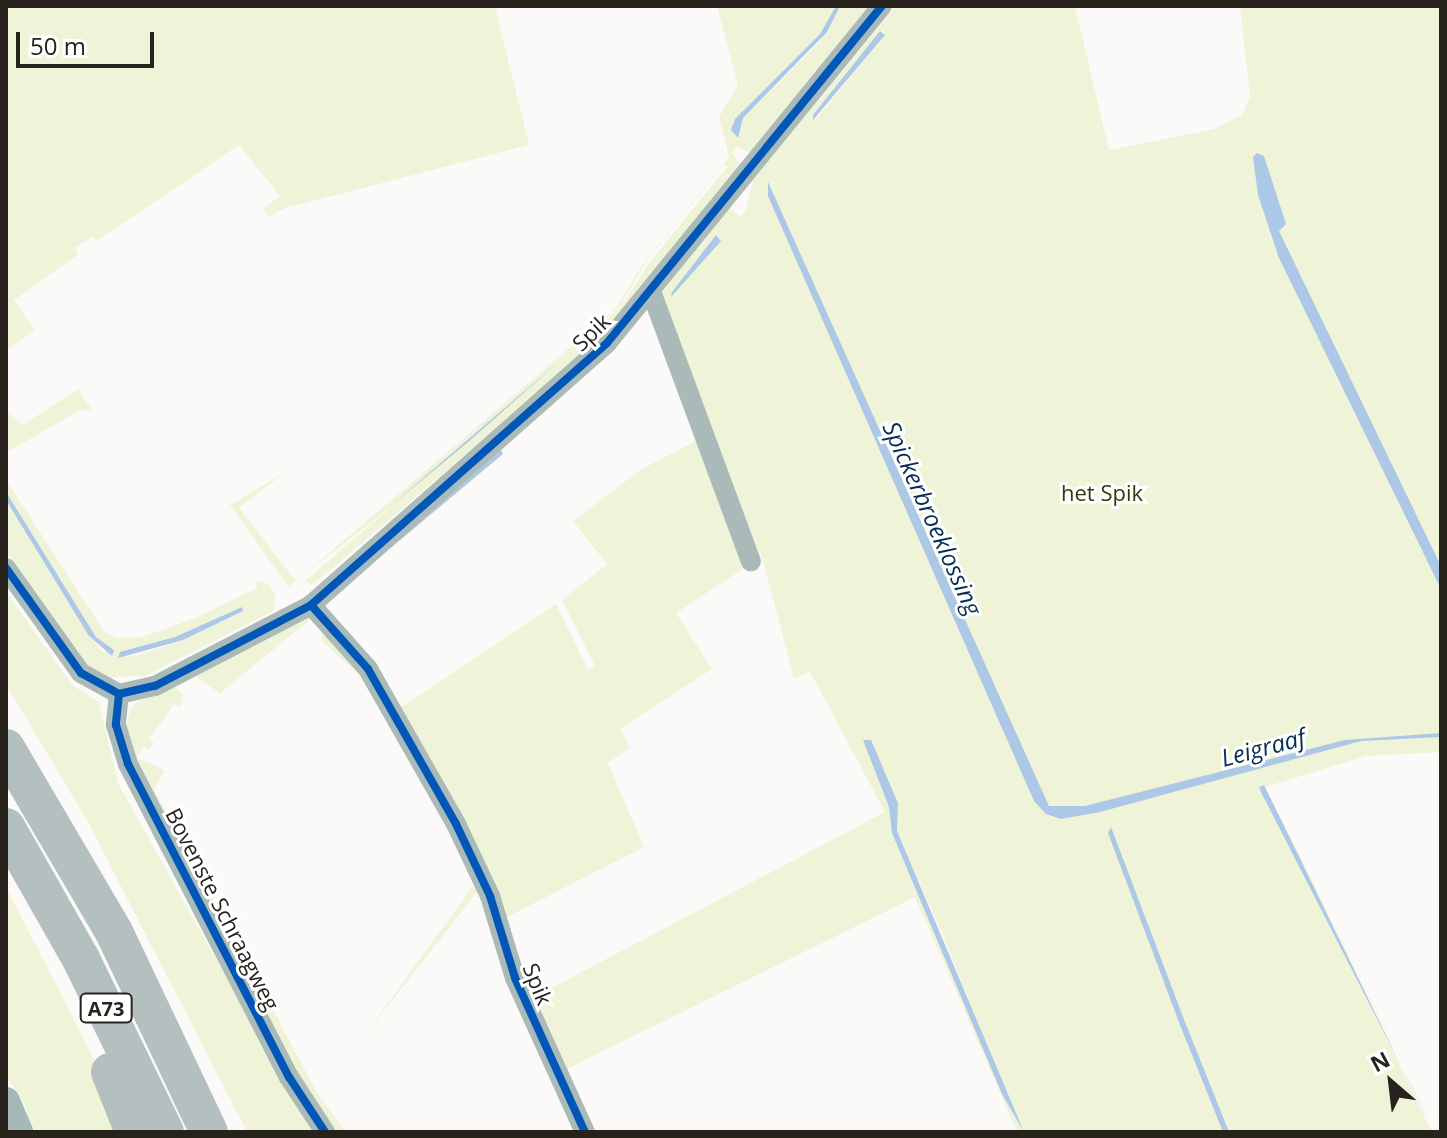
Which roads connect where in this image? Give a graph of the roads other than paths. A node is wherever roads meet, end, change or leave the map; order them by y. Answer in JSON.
{"nodes":[{"id":1,"x":882,"y":6,"type":"edge"},
{"id":2,"x":652,"y":294,"type":"junction"},
{"id":3,"x":751,"y":561,"type":"dead end"},
{"id":4,"x":6,"y":568,"type":"edge"},
{"id":5,"x":311,"y":605,"type":"junction"},
{"id":6,"x":119,"y":694,"type":"junction"},
{"id":7,"x":6,"y":748,"type":"edge"},
{"id":8,"x":6,"y":827,"type":"edge"},
{"id":9,"x":41,"y":886,"type":"junction"},
{"id":10,"x":114,"y":932,"type":"junction"},
{"id":11,"x":6,"y":1101,"type":"edge"},
{"id":12,"x":19,"y":1132,"type":"edge"},
{"id":13,"x":134,"y":1132,"type":"edge"},
{"id":14,"x":165,"y":1132,"type":"edge"},
{"id":15,"x":209,"y":1132,"type":"edge"},
{"id":16,"x":236,"y":1132,"type":"edge"},
{"id":17,"x":325,"y":1132,"type":"edge"},
{"id":18,"x":585,"y":1132,"type":"edge"}],
"edges":[{"from":1,"to":2,"type":"street","name":"Spik"},
{"from":2,"to":3,"type":"street"},
{"from":2,"to":5,"type":"street","name":"Spik"},
{"from":4,"to":6,"type":"street"},
{"from":5,"to":6,"type":"street","name":"Spik"},
{"from":5,"to":18,"type":"street","name":"Spik"},
{"from":6,"to":17,"type":"street","name":"Bovenste Schraagweg"},
{"from":7,"to":10,"type":"highway","number":"A73"},
{"from":8,"to":9,"type":"highway","number":"A73"},
{"from":9,"to":13,"type":"highway","number":"A73"},
{"from":9,"to":14,"type":"highway","number":"A73"},
{"from":10,"to":15,"type":"highway","number":"A73"},
{"from":10,"to":16,"type":"highway","number":"A73"},
{"from":11,"to":12,"type":"street"}]}
